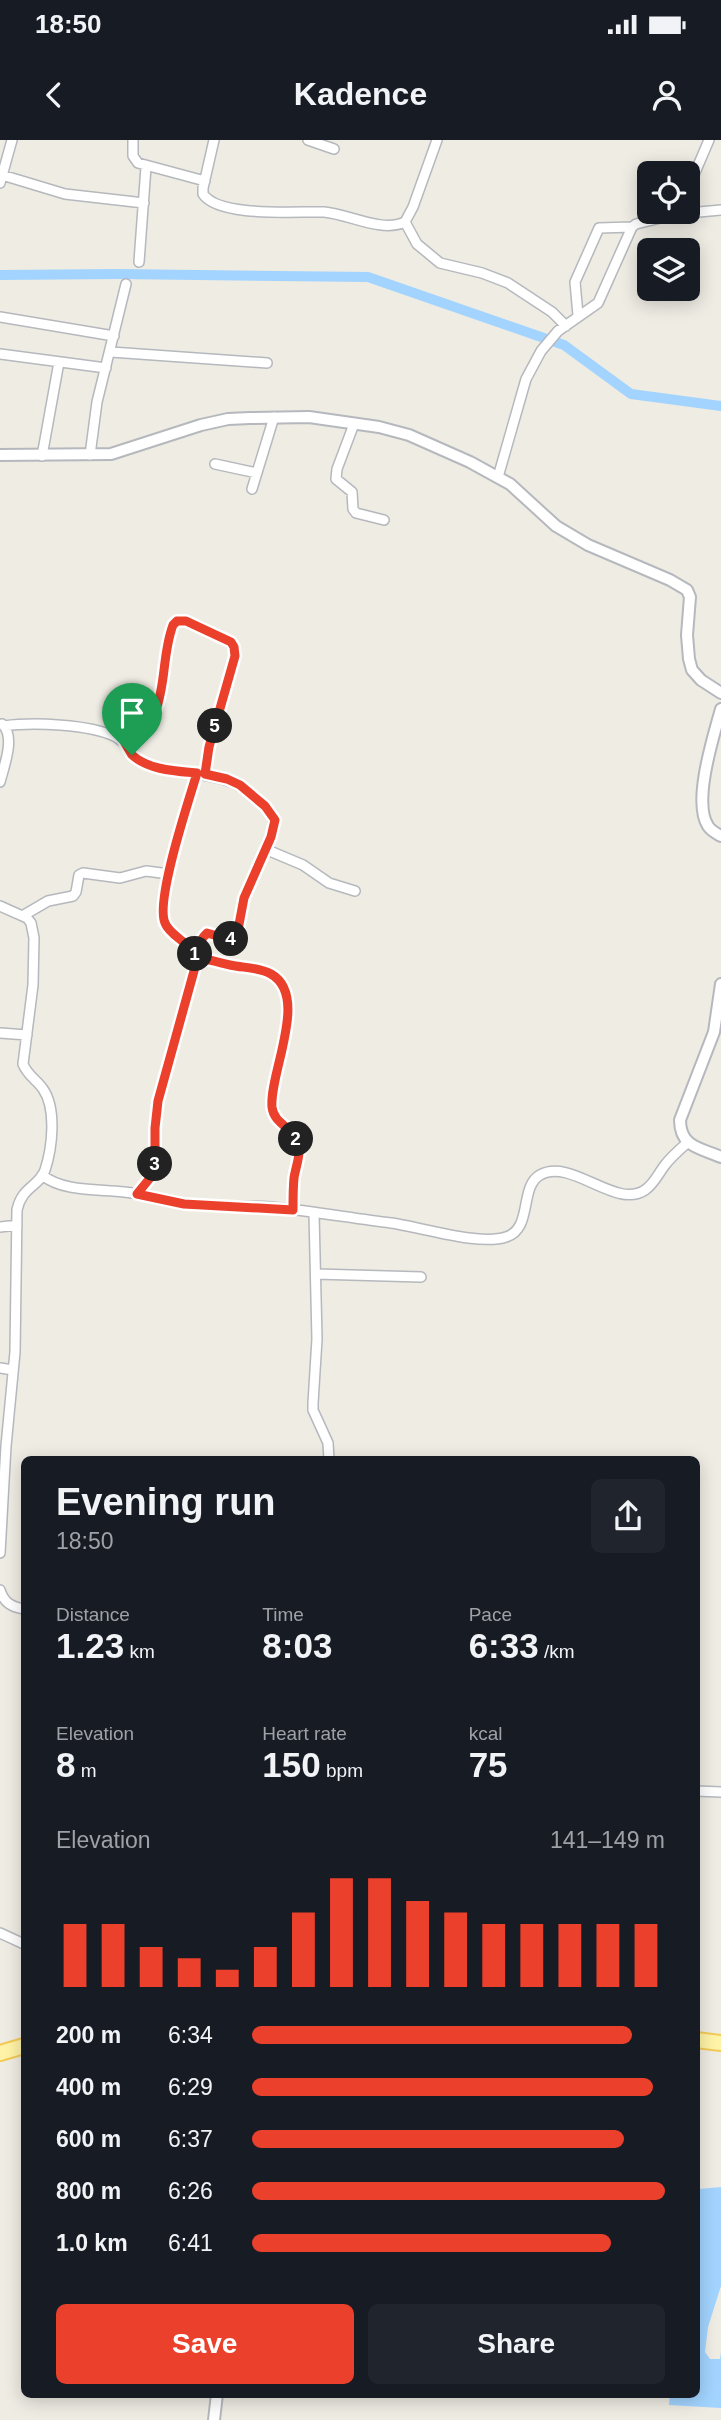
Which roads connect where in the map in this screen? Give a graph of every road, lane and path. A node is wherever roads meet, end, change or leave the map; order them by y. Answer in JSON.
{"nodes":[{"id":1,"x":12,"y":140,"type":"edge"},
{"id":2,"x":134,"y":140,"type":"edge"},
{"id":3,"x":214,"y":140,"type":"edge"},
{"id":4,"x":309,"y":140,"type":"edge"},
{"id":5,"x":437,"y":140,"type":"edge"},
{"id":6,"x":709,"y":140,"type":"edge"},
{"id":7,"x":334,"y":149,"type":"dead end"},
{"id":8,"x":700,"y":161,"type":"edge"},
{"id":9,"x":146,"y":167,"type":"junction"},
{"id":10,"x":1,"y":179,"type":"edge"},
{"id":11,"x":205,"y":181,"type":"junction"},
{"id":12,"x":144,"y":203,"type":"junction"},
{"id":13,"x":721,"y":210,"type":"edge"},
{"id":14,"x":700,"y":211,"type":"edge"},
{"id":15,"x":405,"y":222,"type":"junction"},
{"id":16,"x":637,"y":224,"type":"edge"},
{"id":17,"x":632,"y":227,"type":"junction"},
{"id":18,"x":139,"y":262,"type":"dead end"},
{"id":19,"x":126,"y":284,"type":"dead end"},
{"id":20,"x":578,"y":315,"type":"junction"},
{"id":21,"x":0,"y":317,"type":"edge"},
{"id":22,"x":562,"y":328,"type":"junction"},
{"id":23,"x":114,"y":336,"type":"junction"},
{"id":24,"x":111,"y":352,"type":"junction"},
{"id":25,"x":0,"y":354,"type":"edge"},
{"id":26,"x":59,"y":362,"type":"junction"},
{"id":27,"x":267,"y":363,"type":"dead end"},
{"id":28,"x":106,"y":368,"type":"junction"},
{"id":29,"x":274,"y":417,"type":"junction"},
{"id":30,"x":354,"y":424,"type":"junction"},
{"id":31,"x":0,"y":455,"type":"edge"},
{"id":32,"x":90,"y":455,"type":"junction"},
{"id":33,"x":42,"y":456,"type":"junction"},
{"id":34,"x":215,"y":464,"type":"dead end"},
{"id":35,"x":257,"y":473,"type":"junction"},
{"id":36,"x":498,"y":477,"type":"junction"},
{"id":37,"x":253,"y":489,"type":"dead end"},
{"id":38,"x":384,"y":520,"type":"dead end"},
{"id":39,"x":721,"y":693,"type":"edge"},
{"id":40,"x":721,"y":709,"type":"edge"},
{"id":41,"x":2,"y":725,"type":"edge"},
{"id":42,"x":125,"y":743,"type":"junction"},
{"id":43,"x":201,"y":774,"type":"junction"},
{"id":44,"x":0,"y":782,"type":"edge"},
{"id":45,"x":721,"y":836,"type":"edge"},
{"id":46,"x":265,"y":849,"type":"junction"},
{"id":47,"x":169,"y":874,"type":"junction"},
{"id":48,"x":355,"y":891,"type":"dead end"},
{"id":49,"x":0,"y":906,"type":"edge"},
{"id":50,"x":24,"y":915,"type":"junction"},
{"id":51,"x":195,"y":957,"type":"junction"},
{"id":52,"x":721,"y":984,"type":"edge"},
{"id":53,"x":0,"y":1033,"type":"edge"},
{"id":54,"x":27,"y":1035,"type":"junction"},
{"id":55,"x":687,"y":1143,"type":"junction"},
{"id":56,"x":721,"y":1157,"type":"edge"},
{"id":57,"x":42,"y":1175,"type":"junction"},
{"id":58,"x":137,"y":1194,"type":"junction"},
{"id":59,"x":293,"y":1210,"type":"junction"},
{"id":60,"x":314,"y":1214,"type":"junction"},
{"id":61,"x":17,"y":1225,"type":"junction"},
{"id":62,"x":0,"y":1227,"type":"edge"},
{"id":63,"x":316,"y":1274,"type":"junction"},
{"id":64,"x":421,"y":1277,"type":"dead end"},
{"id":65,"x":0,"y":1368,"type":"edge"},
{"id":66,"x":13,"y":1370,"type":"junction"},
{"id":67,"x":329,"y":1456,"type":"edge"},
{"id":68,"x":0,"y":1553,"type":"edge"},
{"id":69,"x":0,"y":1590,"type":"edge"},
{"id":70,"x":21,"y":1609,"type":"edge"},
{"id":71,"x":700,"y":1791,"type":"edge"},
{"id":72,"x":721,"y":1792,"type":"edge"},
{"id":73,"x":0,"y":1933,"type":"edge"},
{"id":74,"x":21,"y":1943,"type":"edge"},
{"id":75,"x":700,"y":2040,"type":"edge"},
{"id":76,"x":721,"y":2043,"type":"edge"},
{"id":77,"x":21,"y":2047,"type":"edge"},
{"id":78,"x":0,"y":2053,"type":"edge"},
{"id":79,"x":217,"y":2398,"type":"edge"},
{"id":80,"x":214,"y":2420,"type":"edge"}],
"edges":[{"from":1,"to":10,"type":"street"},
{"from":2,"to":9,"type":"street"},
{"from":3,"to":11,"type":"street"},
{"from":4,"to":7,"type":"street"},
{"from":5,"to":15,"type":"street"},
{"from":6,"to":8,"type":"street"},
{"from":9,"to":11,"type":"street"},
{"from":9,"to":12,"type":"street"},
{"from":10,"to":12,"type":"street"},
{"from":11,"to":15,"type":"street"},
{"from":12,"to":18,"type":"street"},
{"from":13,"to":14,"type":"street"},
{"from":15,"to":22,"type":"street"},
{"from":16,"to":17,"type":"street"},
{"from":17,"to":20,"type":"street"},
{"from":17,"to":20,"type":"street"},
{"from":19,"to":23,"type":"street"},
{"from":20,"to":22,"type":"street"},
{"from":21,"to":23,"type":"street"},
{"from":22,"to":36,"type":"street"},
{"from":23,"to":24,"type":"street"},
{"from":24,"to":27,"type":"street"},
{"from":24,"to":28,"type":"street"},
{"from":25,"to":26,"type":"street"},
{"from":26,"to":28,"type":"street"},
{"from":26,"to":33,"type":"street"},
{"from":28,"to":32,"type":"street"},
{"from":29,"to":30,"type":"street"},
{"from":29,"to":32,"type":"street"},
{"from":29,"to":35,"type":"street"},
{"from":30,"to":36,"type":"street"},
{"from":30,"to":38,"type":"street"},
{"from":31,"to":33,"type":"street"},
{"from":32,"to":33,"type":"street"},
{"from":34,"to":35,"type":"street"},
{"from":35,"to":37,"type":"street"},
{"from":36,"to":39,"type":"street"},
{"from":40,"to":45,"type":"street"},
{"from":41,"to":42,"type":"street"},
{"from":41,"to":44,"type":"street"},
{"from":42,"to":43,"type":"street"},
{"from":42,"to":43,"type":"street"},
{"from":43,"to":46,"type":"street"},
{"from":43,"to":47,"type":"street"},
{"from":46,"to":48,"type":"street"},
{"from":46,"to":51,"type":"street"},
{"from":47,"to":50,"type":"street"},
{"from":47,"to":51,"type":"street"},
{"from":49,"to":50,"type":"street"},
{"from":50,"to":54,"type":"street"},
{"from":51,"to":58,"type":"street"},
{"from":51,"to":59,"type":"street"},
{"from":52,"to":55,"type":"street"},
{"from":53,"to":54,"type":"street"},
{"from":54,"to":57,"type":"street"},
{"from":55,"to":56,"type":"street"},
{"from":55,"to":60,"type":"street"},
{"from":57,"to":58,"type":"street"},
{"from":57,"to":61,"type":"street"},
{"from":58,"to":59,"type":"street"},
{"from":59,"to":60,"type":"street"},
{"from":60,"to":63,"type":"street"},
{"from":61,"to":62,"type":"street"},
{"from":61,"to":66,"type":"street"},
{"from":63,"to":64,"type":"street"},
{"from":63,"to":67,"type":"street"},
{"from":65,"to":66,"type":"street"},
{"from":66,"to":68,"type":"street"},
{"from":69,"to":70,"type":"street"},
{"from":71,"to":72,"type":"street"},
{"from":73,"to":74,"type":"street"},
{"from":75,"to":76,"type":"main road"},
{"from":77,"to":78,"type":"main road"},
{"from":79,"to":80,"type":"street"}]}
